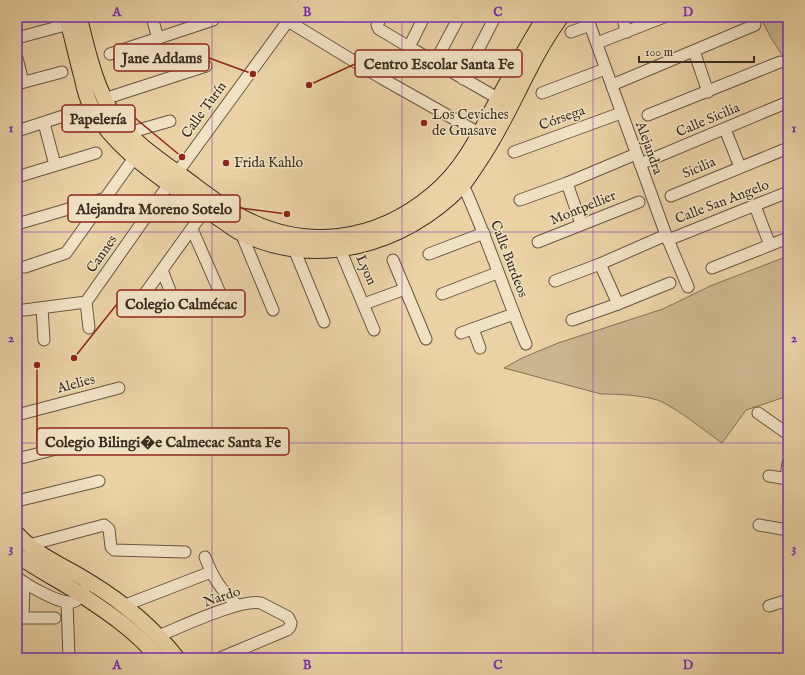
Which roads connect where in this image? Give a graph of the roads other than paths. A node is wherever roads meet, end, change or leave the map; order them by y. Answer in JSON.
{"nodes":[{"id":1,"x":152,"y":17,"type":"edge"},
{"id":2,"x":381,"y":17,"type":"edge"},
{"id":3,"x":424,"y":17,"type":"edge"},
{"id":4,"x":458,"y":17,"type":"edge"},
{"id":5,"x":496,"y":17,"type":"edge"},
{"id":6,"x":545,"y":17,"type":"edge"},
{"id":7,"x":561,"y":17,"type":"edge"},
{"id":8,"x":622,"y":17,"type":"edge"},
{"id":9,"x":664,"y":17,"type":"edge"},
{"id":10,"x":76,"y":19,"type":"edge"},
{"id":11,"x":213,"y":20,"type":"dead end"},
{"id":12,"x":588,"y":21,"type":"edge"},
{"id":13,"x":755,"y":26,"type":"dead end"},
{"id":14,"x":571,"y":32,"type":"dead end"},
{"id":15,"x":627,"y":32,"type":"junction"},
{"id":16,"x":17,"y":38,"type":"edge"},
{"id":17,"x":158,"y":39,"type":"junction"},
{"id":18,"x":597,"y":43,"type":"junction"},
{"id":19,"x":409,"y":47,"type":"junction"},
{"id":20,"x":694,"y":51,"type":"junction"},
{"id":21,"x":110,"y":54,"type":"dead end"},
{"id":22,"x":17,"y":58,"type":"edge"},
{"id":23,"x":435,"y":62,"type":"junction"},
{"id":24,"x":780,"y":62,"type":"dead end"},
{"id":25,"x":206,"y":66,"type":"dead end"},
{"id":26,"x":85,"y":68,"type":"junction"},
{"id":27,"x":605,"y":69,"type":"junction"},
{"id":28,"x":62,"y":72,"type":"dead end"},
{"id":29,"x":464,"y":79,"type":"junction"},
{"id":30,"x":20,"y":83,"type":"edge"},
{"id":31,"x":612,"y":85,"type":"junction"},
{"id":32,"x":708,"y":92,"type":"junction"},
{"id":33,"x":542,"y":93,"type":"dead end"},
{"id":34,"x":104,"y":98,"type":"junction"},
{"id":35,"x":499,"y":98,"type":"junction"},
{"id":36,"x":788,"y":102,"type":"edge"},
{"id":37,"x":91,"y":107,"type":"junction"},
{"id":38,"x":621,"y":112,"type":"junction"},
{"id":39,"x":648,"y":115,"type":"dead end"},
{"id":40,"x":170,"y":121,"type":"dead end"},
{"id":41,"x":44,"y":123,"type":"junction"},
{"id":42,"x":725,"y":129,"type":"junction"},
{"id":43,"x":17,"y":131,"type":"edge"},
{"id":44,"x":128,"y":133,"type":"junction"},
{"id":45,"x":486,"y":137,"type":"junction"},
{"id":46,"x":788,"y":148,"type":"edge"},
{"id":47,"x":514,"y":152,"type":"dead end"},
{"id":48,"x":96,"y":153,"type":"dead end"},
{"id":49,"x":134,"y":158,"type":"junction"},
{"id":50,"x":638,"y":159,"type":"junction"},
{"id":51,"x":55,"y":165,"type":"junction"},
{"id":52,"x":740,"y":167,"type":"junction"},
{"id":53,"x":17,"y":177,"type":"edge"},
{"id":54,"x":173,"y":179,"type":"junction"},
{"id":55,"x":567,"y":183,"type":"junction"},
{"id":56,"x":463,"y":185,"type":"junction"},
{"id":57,"x":788,"y":192,"type":"edge"},
{"id":58,"x":671,"y":196,"type":"dead end"},
{"id":59,"x":106,"y":198,"type":"junction"},
{"id":60,"x":520,"y":200,"type":"dead end"},
{"id":61,"x":638,"y":202,"type":"dead end"},
{"id":62,"x":755,"y":206,"type":"junction"},
{"id":63,"x":205,"y":210,"type":"junction"},
{"id":64,"x":17,"y":224,"type":"edge"},
{"id":65,"x":581,"y":224,"type":"junction"},
{"id":66,"x":192,"y":229,"type":"junction"},
{"id":67,"x":241,"y":233,"type":"junction"},
{"id":68,"x":484,"y":233,"type":"junction"},
{"id":69,"x":667,"y":237,"type":"junction"},
{"id":70,"x":788,"y":238,"type":"edge"},
{"id":71,"x":538,"y":242,"type":"dead end"},
{"id":72,"x":338,"y":243,"type":"junction"},
{"id":73,"x":770,"y":246,"type":"junction"},
{"id":74,"x":294,"y":249,"type":"junction"},
{"id":75,"x":429,"y":254,"type":"dead end"},
{"id":76,"x":393,"y":260,"type":"dead end"},
{"id":77,"x":600,"y":264,"type":"junction"},
{"id":78,"x":25,"y":267,"type":"dead end"},
{"id":79,"x":712,"y":268,"type":"dead end"},
{"id":80,"x":162,"y":270,"type":"junction"},
{"id":81,"x":497,"y":273,"type":"junction"},
{"id":82,"x":555,"y":280,"type":"dead end"},
{"id":83,"x":670,"y":283,"type":"dead end"},
{"id":84,"x":688,"y":287,"type":"dead end"},
{"id":85,"x":405,"y":289,"type":"junction"},
{"id":86,"x":442,"y":294,"type":"dead end"},
{"id":87,"x":86,"y":302,"type":"junction"},
{"id":88,"x":224,"y":302,"type":"dead end"},
{"id":89,"x":364,"y":304,"type":"junction"},
{"id":90,"x":618,"y":304,"type":"junction"},
{"id":91,"x":136,"y":306,"type":"dead end"},
{"id":92,"x":42,"y":308,"type":"junction"},
{"id":93,"x":24,"y":310,"type":"dead end"},
{"id":94,"x":273,"y":310,"type":"dead end"},
{"id":95,"x":178,"y":311,"type":"dead end"},
{"id":96,"x":514,"y":314,"type":"junction"},
{"id":97,"x":572,"y":320,"type":"dead end"},
{"id":98,"x":324,"y":322,"type":"dead end"},
{"id":99,"x":89,"y":328,"type":"dead end"},
{"id":100,"x":473,"y":329,"type":"junction"},
{"id":101,"x":374,"y":330,"type":"dead end"},
{"id":102,"x":461,"y":334,"type":"dead end"},
{"id":103,"x":426,"y":339,"type":"dead end"},
{"id":104,"x":44,"y":340,"type":"dead end"},
{"id":105,"x":526,"y":344,"type":"dead end"},
{"id":106,"x":480,"y":348,"type":"dead end"},
{"id":107,"x":119,"y":388,"type":"dead end"},
{"id":108,"x":758,"y":413,"type":"dead end"},
{"id":109,"x":17,"y":415,"type":"edge"},
{"id":110,"x":788,"y":434,"type":"edge"},
{"id":111,"x":99,"y":438,"type":"dead end"},
{"id":112,"x":17,"y":459,"type":"edge"},
{"id":113,"x":788,"y":463,"type":"edge"},
{"id":114,"x":769,"y":476,"type":"dead end"},
{"id":115,"x":787,"y":479,"type":"edge"},
{"id":116,"x":99,"y":481,"type":"dead end"},
{"id":117,"x":17,"y":501,"type":"edge"},
{"id":118,"x":759,"y":525,"type":"dead end"},
{"id":119,"x":788,"y":530,"type":"edge"},
{"id":120,"x":17,"y":534,"type":"edge"},
{"id":121,"x":29,"y":545,"type":"junction"},
{"id":122,"x":185,"y":552,"type":"dead end"},
{"id":123,"x":17,"y":555,"type":"edge"},
{"id":124,"x":205,"y":557,"type":"dead end"},
{"id":125,"x":210,"y":572,"type":"junction"},
{"id":126,"x":21,"y":580,"type":"edge"},
{"id":127,"x":88,"y":581,"type":"junction"},
{"id":128,"x":82,"y":596,"type":"junction"},
{"id":129,"x":788,"y":600,"type":"edge"},
{"id":130,"x":67,"y":602,"type":"junction"},
{"id":131,"x":237,"y":605,"type":"junction"},
{"id":132,"x":123,"y":606,"type":"junction"},
{"id":133,"x":769,"y":606,"type":"dead end"},
{"id":134,"x":20,"y":618,"type":"edge"},
{"id":135,"x":55,"y":618,"type":"dead end"},
{"id":136,"x":158,"y":636,"type":"junction"},
{"id":137,"x":69,"y":658,"type":"edge"},
{"id":138,"x":158,"y":658,"type":"edge"},
{"id":139,"x":177,"y":658,"type":"edge"},
{"id":140,"x":220,"y":658,"type":"edge"}],
"edges":[{"from":1,"to":17,"type":"street"},
{"from":2,"to":19,"type":"street"},
{"from":3,"to":19,"type":"street"},
{"from":4,"to":23,"type":"street"},
{"from":5,"to":29,"type":"street"},
{"from":6,"to":35,"type":"main road"},
{"from":7,"to":45,"type":"main road"},
{"from":8,"to":15,"type":"street"},
{"from":9,"to":15,"type":"street"},
{"from":10,"to":16,"type":"street"},
{"from":10,"to":26,"type":"main road"},
{"from":11,"to":17,"type":"street"},
{"from":12,"to":14,"type":"street"},
{"from":12,"to":18,"type":"street","name":"Alejandra"},
{"from":13,"to":20,"type":"street"},
{"from":15,"to":18,"type":"street"},
{"from":17,"to":21,"type":"street"},
{"from":18,"to":27,"type":"street","name":"Alejandra"},
{"from":19,"to":23,"type":"street"},
{"from":20,"to":31,"type":"street"},
{"from":20,"to":32,"type":"street"},
{"from":22,"to":30,"type":"street"},
{"from":23,"to":29,"type":"street"},
{"from":24,"to":32,"type":"street"},
{"from":25,"to":34,"type":"street"},
{"from":26,"to":34,"type":"main road"},
{"from":26,"to":37,"type":"main road"},
{"from":27,"to":31,"type":"street","name":"Alejandra"},
{"from":27,"to":33,"type":"street"},
{"from":28,"to":30,"type":"street"},
{"from":29,"to":35,"type":"street"},
{"from":31,"to":38,"type":"street","name":"Alejandra"},
{"from":32,"to":39,"type":"street"},
{"from":34,"to":44,"type":"main road"},
{"from":35,"to":45,"type":"main road"},
{"from":36,"to":42,"type":"street","name":"Calle Sicilia"},
{"from":37,"to":41,"type":"street"},
{"from":37,"to":49,"type":"main road"},
{"from":38,"to":47,"type":"street","name":"Córsega"},
{"from":38,"to":50,"type":"street","name":"Alejandra"},
{"from":40,"to":44,"type":"street"},
{"from":41,"to":43,"type":"street"},
{"from":41,"to":51,"type":"street"},
{"from":42,"to":50,"type":"street","name":"Calle Sicilia"},
{"from":42,"to":52,"type":"street","name":"Sicilia"},
{"from":44,"to":54,"type":"main road"},
{"from":45,"to":54,"type":"street","name":"Calle Turín"},
{"from":45,"to":56,"type":"main road"},
{"from":45,"to":72,"type":"main road"},
{"from":46,"to":52,"type":"street","name":"Sicilia"},
{"from":48,"to":51,"type":"street"},
{"from":49,"to":54,"type":"main road"},
{"from":49,"to":59,"type":"street"},
{"from":50,"to":55,"type":"street","name":"Calle Sicilia"},
{"from":50,"to":69,"type":"street","name":"Alejandra"},
{"from":51,"to":53,"type":"street"},
{"from":52,"to":58,"type":"street","name":"Sicilia"},
{"from":54,"to":63,"type":"main road"},
{"from":54,"to":72,"type":"main road"},
{"from":54,"to":87,"type":"street","name":"Cannes"},
{"from":55,"to":60,"type":"street","name":"Calle Sicilia"},
{"from":55,"to":65,"type":"street"},
{"from":56,"to":68,"type":"street","name":"Calle Burdeos"},
{"from":56,"to":72,"type":"main road"},
{"from":57,"to":62,"type":"street","name":"Calle San Angelo"},
{"from":59,"to":64,"type":"street"},
{"from":59,"to":78,"type":"street"},
{"from":61,"to":65,"type":"street","name":"Montpellier"},
{"from":62,"to":69,"type":"street","name":"Calle San Angelo"},
{"from":62,"to":73,"type":"street"},
{"from":63,"to":66,"type":"street"},
{"from":63,"to":67,"type":"main road"},
{"from":65,"to":71,"type":"street","name":"Montpellier"},
{"from":66,"to":80,"type":"street"},
{"from":66,"to":88,"type":"street"},
{"from":67,"to":74,"type":"main road"},
{"from":67,"to":94,"type":"street"},
{"from":68,"to":75,"type":"street"},
{"from":68,"to":81,"type":"street","name":"Calle Burdeos"},
{"from":69,"to":77,"type":"street","name":"Calle San Angelo"},
{"from":69,"to":84,"type":"street","name":"Alejandra"},
{"from":70,"to":73,"type":"street"},
{"from":72,"to":74,"type":"main road"},
{"from":72,"to":89,"type":"street","name":"Lyon"},
{"from":73,"to":79,"type":"street"},
{"from":74,"to":98,"type":"street"},
{"from":76,"to":85,"type":"street"},
{"from":77,"to":82,"type":"street","name":"Calle San Angelo"},
{"from":77,"to":90,"type":"street"},
{"from":80,"to":91,"type":"street"},
{"from":80,"to":95,"type":"street"},
{"from":81,"to":86,"type":"street"},
{"from":81,"to":96,"type":"street","name":"Calle Burdeos"},
{"from":83,"to":90,"type":"street"},
{"from":85,"to":89,"type":"street","name":"Lyon"},
{"from":85,"to":103,"type":"street"},
{"from":87,"to":92,"type":"street"},
{"from":87,"to":99,"type":"street"},
{"from":89,"to":101,"type":"street","name":"Lyon"},
{"from":90,"to":97,"type":"street"},
{"from":92,"to":93,"type":"street"},
{"from":92,"to":104,"type":"street"},
{"from":96,"to":100,"type":"street"},
{"from":96,"to":105,"type":"street","name":"Calle Burdeos"},
{"from":100,"to":102,"type":"street"},
{"from":100,"to":106,"type":"street"},
{"from":107,"to":109,"type":"street","name":"Alelies"},
{"from":108,"to":110,"type":"street"},
{"from":111,"to":112,"type":"street"},
{"from":113,"to":115,"type":"street"},
{"from":114,"to":115,"type":"street"},
{"from":116,"to":117,"type":"street"},
{"from":118,"to":119,"type":"street"},
{"from":120,"to":121,"type":"main road"},
{"from":121,"to":122,"type":"street"},
{"from":121,"to":127,"type":"main road"},
{"from":123,"to":128,"type":"main road"},
{"from":124,"to":125,"type":"street"},
{"from":125,"to":131,"type":"street"},
{"from":125,"to":132,"type":"street"},
{"from":126,"to":130,"type":"street"},
{"from":126,"to":134,"type":"street"},
{"from":127,"to":128,"type":"street"},
{"from":127,"to":132,"type":"main road"},
{"from":128,"to":130,"type":"street"},
{"from":128,"to":138,"type":"main road"},
{"from":129,"to":133,"type":"street"},
{"from":130,"to":137,"type":"street"},
{"from":131,"to":136,"type":"street","name":"Nardo"},
{"from":131,"to":140,"type":"street","name":"Nardo"},
{"from":132,"to":136,"type":"main road"},
{"from":134,"to":135,"type":"street"},
{"from":136,"to":139,"type":"main road"}]}
